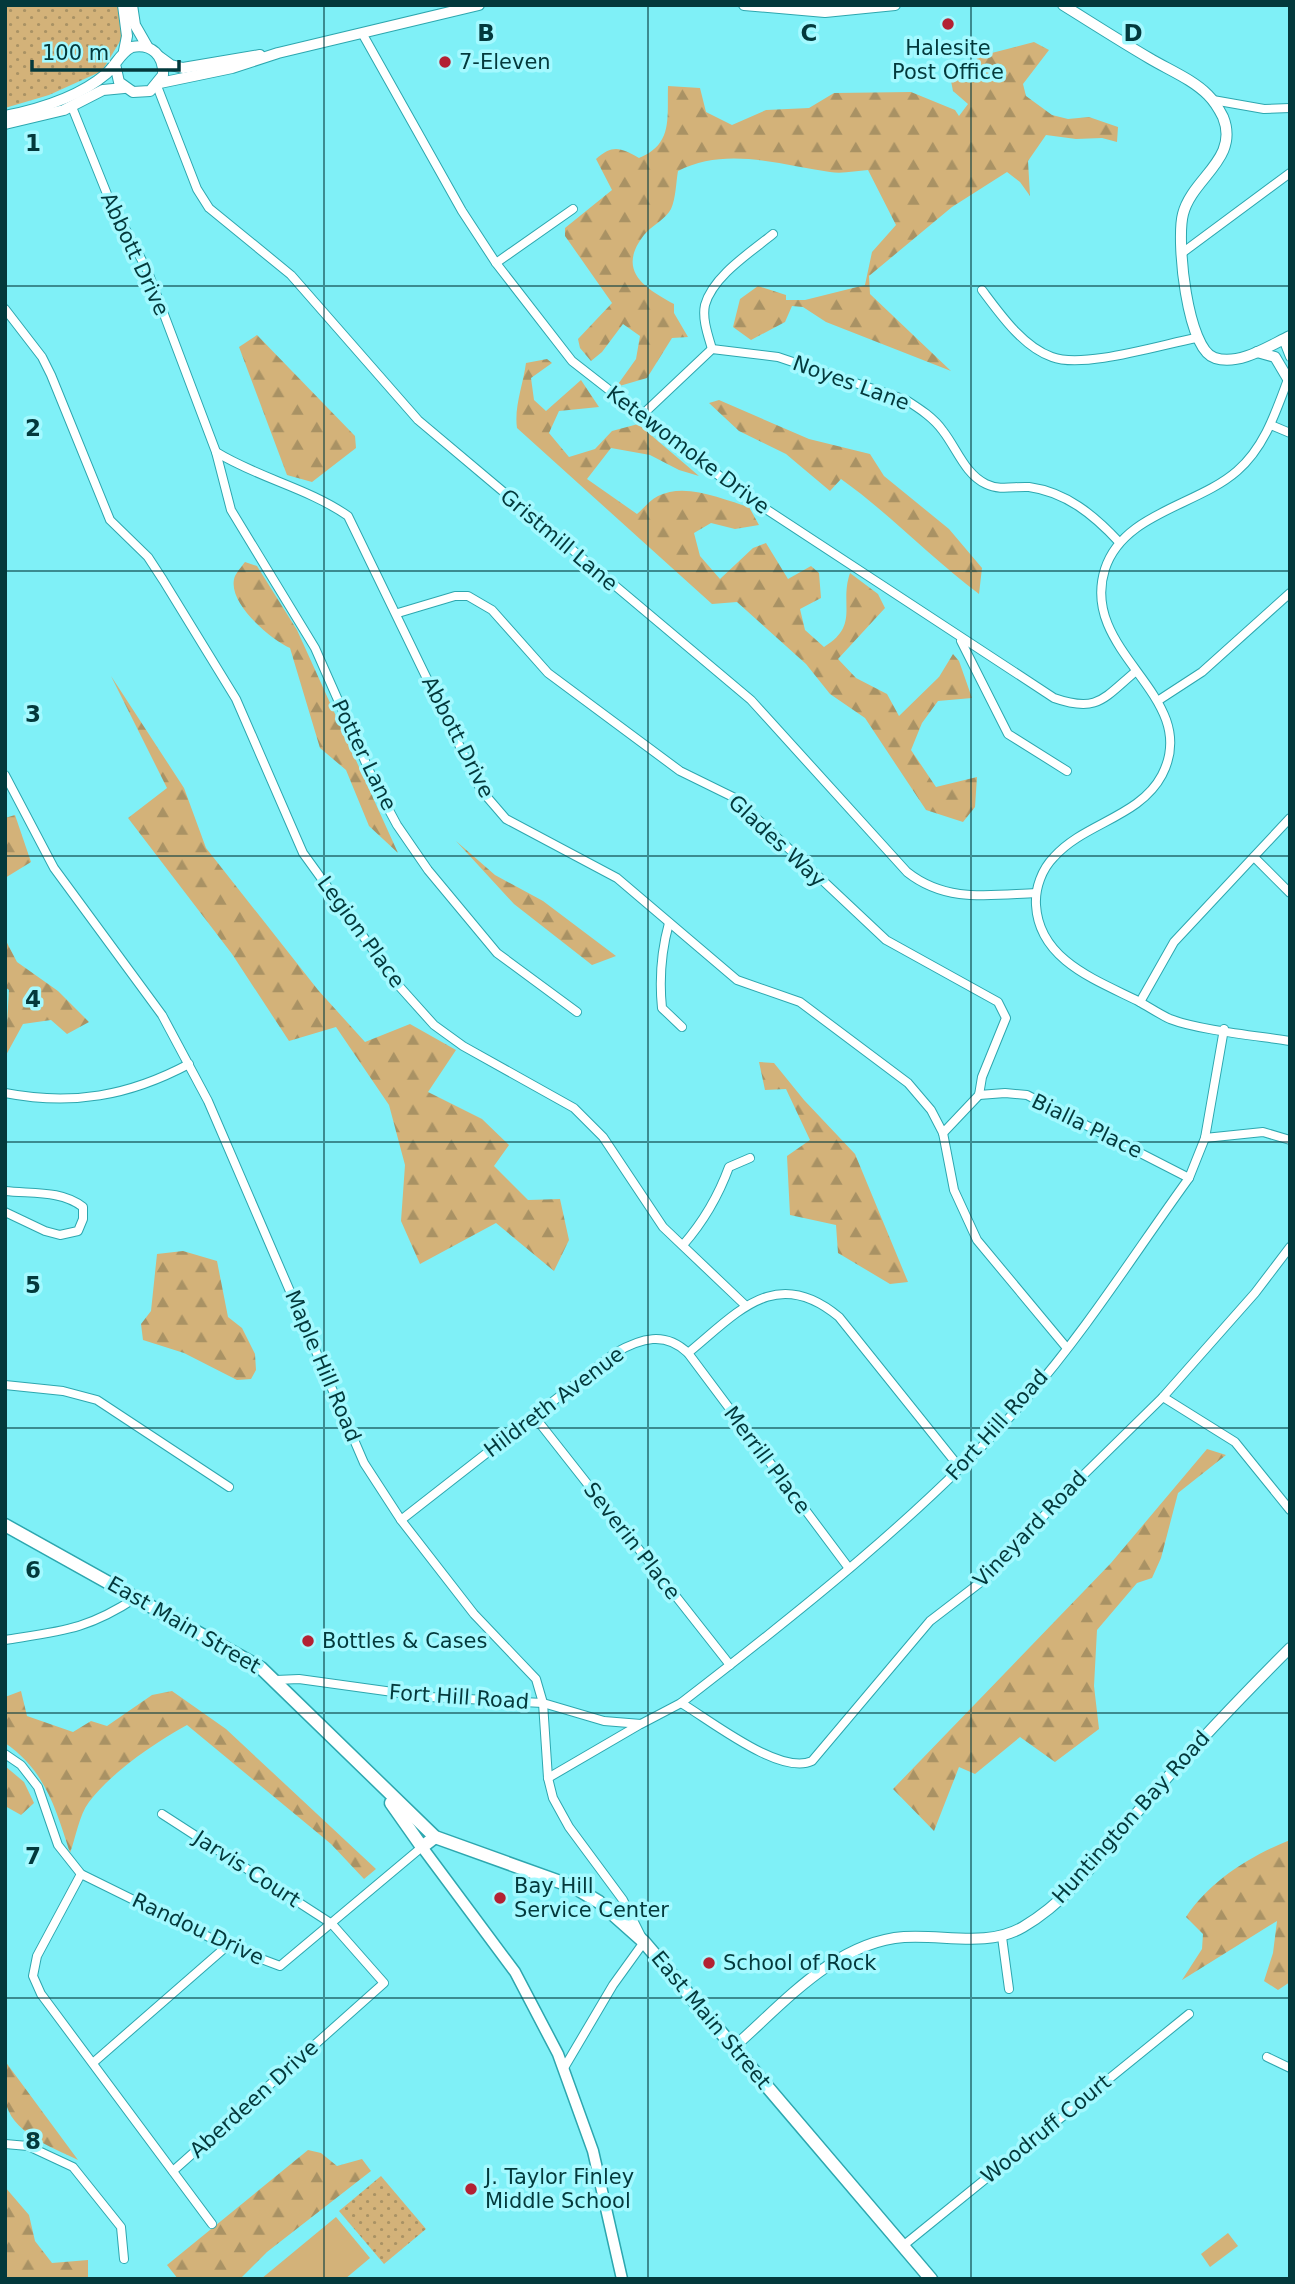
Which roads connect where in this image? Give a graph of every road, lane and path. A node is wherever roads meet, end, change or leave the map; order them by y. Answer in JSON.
{"nodes":[{"id":1,"x":123,"y":5,"type":"edge"},
{"id":2,"x":132,"y":5,"type":"edge"},
{"id":3,"x":480,"y":5,"type":"edge"},
{"id":4,"x":744,"y":5,"type":"edge"},
{"id":5,"x":895,"y":5,"type":"edge"},
{"id":6,"x":1063,"y":5,"type":"edge"},
{"id":7,"x":856,"y":8,"type":"edge"},
{"id":8,"x":362,"y":33,"type":"junction"},
{"id":9,"x":146,"y":46,"type":"junction"},
{"id":10,"x":124,"y":51,"type":"junction"},
{"id":11,"x":278,"y":53,"type":"junction"},
{"id":12,"x":160,"y":56,"type":"junction"},
{"id":13,"x":116,"y":64,"type":"junction"},
{"id":14,"x":159,"y":85,"type":"junction"},
{"id":15,"x":124,"y":88,"type":"junction"},
{"id":16,"x":1213,"y":100,"type":"junction"},
{"id":17,"x":72,"y":107,"type":"junction"},
{"id":18,"x":1290,"y":107,"type":"edge"},
{"id":19,"x":5,"y":116,"type":"edge"},
{"id":20,"x":5,"y":124,"type":"edge"},
{"id":21,"x":1290,"y":173,"type":"edge"},
{"id":22,"x":573,"y":209,"type":"dead end"},
{"id":23,"x":773,"y":234,"type":"dead end"},
{"id":24,"x":1182,"y":253,"type":"junction"},
{"id":25,"x":496,"y":264,"type":"junction"},
{"id":26,"x":982,"y":290,"type":"dead end"},
{"id":27,"x":5,"y":309,"type":"edge"},
{"id":28,"x":1196,"y":338,"type":"junction"},
{"id":29,"x":1287,"y":338,"type":"edge"},
{"id":30,"x":712,"y":349,"type":"junction"},
{"id":31,"x":1256,"y":352,"type":"junction"},
{"id":32,"x":1290,"y":357,"type":"edge"},
{"id":33,"x":1289,"y":377,"type":"edge"},
{"id":34,"x":641,"y":416,"type":"junction"},
{"id":35,"x":1271,"y":425,"type":"junction"},
{"id":36,"x":1290,"y":433,"type":"edge"},
{"id":37,"x":216,"y":452,"type":"junction"},
{"id":38,"x":1119,"y":542,"type":"junction"},
{"id":39,"x":1290,"y":593,"type":"edge"},
{"id":40,"x":398,"y":613,"type":"junction"},
{"id":41,"x":960,"y":639,"type":"junction"},
{"id":42,"x":1135,"y":672,"type":"junction"},
{"id":43,"x":1159,"y":700,"type":"junction"},
{"id":44,"x":1067,"y":771,"type":"dead end"},
{"id":45,"x":5,"y":775,"type":"edge"},
{"id":46,"x":1290,"y":818,"type":"edge"},
{"id":47,"x":1254,"y":857,"type":"junction"},
{"id":48,"x":1036,"y":893,"type":"junction"},
{"id":49,"x":1290,"y":893,"type":"edge"},
{"id":50,"x":669,"y":923,"type":"junction"},
{"id":51,"x":1140,"y":1002,"type":"junction"},
{"id":52,"x":577,"y":1012,"type":"dead end"},
{"id":53,"x":682,"y":1027,"type":"dead end"},
{"id":54,"x":1224,"y":1030,"type":"junction"},
{"id":55,"x":1290,"y":1041,"type":"edge"},
{"id":56,"x":189,"y":1064,"type":"junction"},
{"id":57,"x":5,"y":1093,"type":"edge"},
{"id":58,"x":979,"y":1095,"type":"junction"},
{"id":59,"x":943,"y":1133,"type":"junction"},
{"id":60,"x":1205,"y":1138,"type":"junction"},
{"id":61,"x":1290,"y":1140,"type":"edge"},
{"id":62,"x":751,"y":1158,"type":"dead end"},
{"id":63,"x":1189,"y":1178,"type":"junction"},
{"id":64,"x":5,"y":1191,"type":"edge"},
{"id":65,"x":5,"y":1212,"type":"edge"},
{"id":66,"x":683,"y":1245,"type":"junction"},
{"id":67,"x":1290,"y":1247,"type":"edge"},
{"id":68,"x":745,"y":1305,"type":"junction"},
{"id":69,"x":1066,"y":1347,"type":"junction"},
{"id":70,"x":688,"y":1353,"type":"junction"},
{"id":71,"x":5,"y":1385,"type":"edge"},
{"id":72,"x":1163,"y":1397,"type":"junction"},
{"id":73,"x":534,"y":1416,"type":"junction"},
{"id":74,"x":960,"y":1468,"type":"junction"},
{"id":75,"x":229,"y":1487,"type":"dead end"},
{"id":76,"x":1290,"y":1510,"type":"edge"},
{"id":77,"x":401,"y":1520,"type":"junction"},
{"id":78,"x":5,"y":1525,"type":"edge"},
{"id":79,"x":848,"y":1566,"type":"junction"},
{"id":80,"x":138,"y":1597,"type":"junction"},
{"id":81,"x":5,"y":1640,"type":"edge"},
{"id":82,"x":1290,"y":1648,"type":"edge"},
{"id":83,"x":730,"y":1665,"type":"junction"},
{"id":84,"x":276,"y":1680,"type":"junction"},
{"id":85,"x":543,"y":1703,"type":"junction"},
{"id":86,"x":681,"y":1703,"type":"junction"},
{"id":87,"x":641,"y":1724,"type":"junction"},
{"id":88,"x":5,"y":1754,"type":"edge"},
{"id":89,"x":548,"y":1778,"type":"junction"},
{"id":90,"x":375,"y":1780,"type":"junction"},
{"id":91,"x":162,"y":1814,"type":"dead end"},
{"id":92,"x":435,"y":1837,"type":"junction"},
{"id":93,"x":422,"y":1847,"type":"junction"},
{"id":94,"x":81,"y":1874,"type":"junction"},
{"id":95,"x":332,"y":1924,"type":"junction"},
{"id":96,"x":1002,"y":1937,"type":"junction"},
{"id":97,"x":644,"y":1942,"type":"junction"},
{"id":98,"x":227,"y":1946,"type":"junction"},
{"id":99,"x":1009,"y":1989,"type":"dead end"},
{"id":100,"x":1189,"y":2014,"type":"dead end"},
{"id":101,"x":734,"y":2047,"type":"junction"},
{"id":102,"x":1267,"y":2057,"type":"dead end"},
{"id":103,"x":94,"y":2062,"type":"junction"},
{"id":104,"x":564,"y":2067,"type":"junction"},
{"id":105,"x":1290,"y":2068,"type":"edge"},
{"id":106,"x":5,"y":2144,"type":"edge"},
{"id":107,"x":173,"y":2171,"type":"junction"},
{"id":108,"x":212,"y":2224,"type":"dead end"},
{"id":109,"x":904,"y":2245,"type":"junction"},
{"id":110,"x":124,"y":2259,"type":"dead end"},
{"id":111,"x":622,"y":2279,"type":"edge"},
{"id":112,"x":931,"y":2279,"type":"edge"}],
"edges":[{"from":1,"to":10,"type":"street"},
{"from":2,"to":9,"type":"street"},
{"from":3,"to":8,"type":"street"},
{"from":4,"to":7,"type":"street"},
{"from":5,"to":7,"type":"street"},
{"from":6,"to":16,"type":"street"},
{"from":8,"to":11,"type":"street"},
{"from":8,"to":25,"type":"street","name":"Ketewomoke Drive"},
{"from":9,"to":10,"type":"street"},
{"from":9,"to":12,"type":"street"},
{"from":10,"to":13,"type":"street"},
{"from":11,"to":12,"type":"street"},
{"from":11,"to":14,"type":"street"},
{"from":12,"to":14,"type":"street"},
{"from":13,"to":15,"type":"street"},
{"from":13,"to":19,"type":"street"},
{"from":14,"to":15,"type":"street"},
{"from":14,"to":48,"type":"street","name":"Gristmill Lane"},
{"from":15,"to":17,"type":"street"},
{"from":16,"to":18,"type":"street"},
{"from":16,"to":24,"type":"street"},
{"from":17,"to":20,"type":"street"},
{"from":17,"to":37,"type":"street","name":"Abbott Drive"},
{"from":21,"to":24,"type":"street"},
{"from":22,"to":25,"type":"street"},
{"from":23,"to":30,"type":"street"},
{"from":24,"to":28,"type":"street"},
{"from":25,"to":34,"type":"street","name":"Ketewomoke Drive"},
{"from":26,"to":28,"type":"street"},
{"from":27,"to":66,"type":"street","name":"Legion Place"},
{"from":28,"to":31,"type":"street"},
{"from":29,"to":31,"type":"street"},
{"from":29,"to":32,"type":"street"},
{"from":30,"to":34,"type":"street"},
{"from":30,"to":38,"type":"street","name":"Noyes Lane"},
{"from":31,"to":33,"type":"street"},
{"from":33,"to":35,"type":"street"},
{"from":34,"to":41,"type":"street","name":"Ketewomoke Drive"},
{"from":35,"to":36,"type":"street"},
{"from":35,"to":38,"type":"street"},
{"from":37,"to":40,"type":"street","name":"Abbott Drive"},
{"from":37,"to":52,"type":"street","name":"Potter Lane"},
{"from":38,"to":42,"type":"street"},
{"from":39,"to":43,"type":"street"},
{"from":40,"to":50,"type":"street","name":"Abbott Drive"},
{"from":40,"to":58,"type":"street","name":"Glades Way"},
{"from":41,"to":42,"type":"street","name":"Ketewomoke Drive"},
{"from":41,"to":44,"type":"street"},
{"from":42,"to":43,"type":"street"},
{"from":43,"to":48,"type":"street"},
{"from":45,"to":56,"type":"street","name":"Maple Hill Road"},
{"from":46,"to":47,"type":"street"},
{"from":47,"to":49,"type":"street"},
{"from":47,"to":51,"type":"street"},
{"from":48,"to":51,"type":"street"},
{"from":50,"to":53,"type":"street"},
{"from":50,"to":59,"type":"street","name":"Abbott Drive"},
{"from":51,"to":54,"type":"street"},
{"from":54,"to":55,"type":"street"},
{"from":54,"to":60,"type":"street","name":"Fort Hill Road"},
{"from":56,"to":57,"type":"street"},
{"from":56,"to":77,"type":"street","name":"Maple Hill Road"},
{"from":58,"to":59,"type":"street","name":"Glades Way"},
{"from":58,"to":63,"type":"street","name":"Bialla Place"},
{"from":59,"to":69,"type":"street","name":"Abbott Drive"},
{"from":60,"to":61,"type":"street"},
{"from":60,"to":63,"type":"street","name":"Fort Hill Road"},
{"from":62,"to":66,"type":"street"},
{"from":63,"to":69,"type":"street","name":"Fort Hill Road"},
{"from":64,"to":65,"type":"street"},
{"from":66,"to":68,"type":"street","name":"Legion Place"},
{"from":67,"to":72,"type":"street","name":"Vineyard Road"},
{"from":68,"to":70,"type":"street"},
{"from":68,"to":74,"type":"street"},
{"from":69,"to":74,"type":"street","name":"Fort Hill Road"},
{"from":70,"to":73,"type":"street","name":"Hildreth Avenue"},
{"from":70,"to":79,"type":"street","name":"Merrill Place"},
{"from":71,"to":75,"type":"street"},
{"from":72,"to":76,"type":"street"},
{"from":72,"to":86,"type":"street","name":"Vineyard Road"},
{"from":73,"to":77,"type":"street","name":"Hildreth Avenue"},
{"from":73,"to":83,"type":"street","name":"Severin Place"},
{"from":74,"to":79,"type":"street","name":"Fort Hill Road"},
{"from":77,"to":85,"type":"street","name":"Maple Hill Road"},
{"from":78,"to":80,"type":"main road","name":"East Main Street"},
{"from":79,"to":83,"type":"street","name":"Fort Hill Road"},
{"from":80,"to":81,"type":"street"},
{"from":80,"to":84,"type":"main road","name":"East Main Street"},
{"from":82,"to":96,"type":"street","name":"Huntington Bay Road"},
{"from":83,"to":86,"type":"street","name":"Fort Hill Road"},
{"from":84,"to":85,"type":"street","name":"Fort Hill Road"},
{"from":84,"to":90,"type":"main road","name":"East Main Street"},
{"from":85,"to":87,"type":"street","name":"Fort Hill Road"},
{"from":85,"to":89,"type":"street","name":"Maple Hill Road"},
{"from":86,"to":87,"type":"street","name":"Fort Hill Road"},
{"from":87,"to":89,"type":"street","name":"Fort Hill Road"},
{"from":88,"to":94,"type":"street","name":"Randou Drive"},
{"from":89,"to":97,"type":"street","name":"Maple Hill Road"},
{"from":90,"to":92,"type":"main road","name":"East Main Street"},
{"from":90,"to":93,"type":"main road","name":"East Main Street"},
{"from":91,"to":95,"type":"street","name":"Jarvis Court"},
{"from":92,"to":93,"type":"main road"},
{"from":92,"to":97,"type":"main road","name":"East Main Street"},
{"from":93,"to":95,"type":"street","name":"Randou Drive"},
{"from":93,"to":104,"type":"main road"},
{"from":94,"to":98,"type":"street","name":"Randou Drive"},
{"from":94,"to":103,"type":"street","name":"Aberdeen Drive"},
{"from":95,"to":98,"type":"street","name":"Randou Drive"},
{"from":95,"to":107,"type":"street","name":"Aberdeen Drive"},
{"from":96,"to":99,"type":"street"},
{"from":96,"to":101,"type":"street","name":"Huntington Bay Road"},
{"from":97,"to":101,"type":"main road","name":"East Main Street"},
{"from":97,"to":104,"type":"street"},
{"from":98,"to":103,"type":"street"},
{"from":100,"to":109,"type":"street","name":"Woodruff Court"},
{"from":101,"to":109,"type":"main road","name":"East Main Street"},
{"from":102,"to":105,"type":"street"},
{"from":103,"to":107,"type":"street","name":"Aberdeen Drive"},
{"from":104,"to":111,"type":"main road"},
{"from":106,"to":110,"type":"street"},
{"from":107,"to":108,"type":"street"},
{"from":109,"to":112,"type":"main road","name":"East Main Street"}]}
